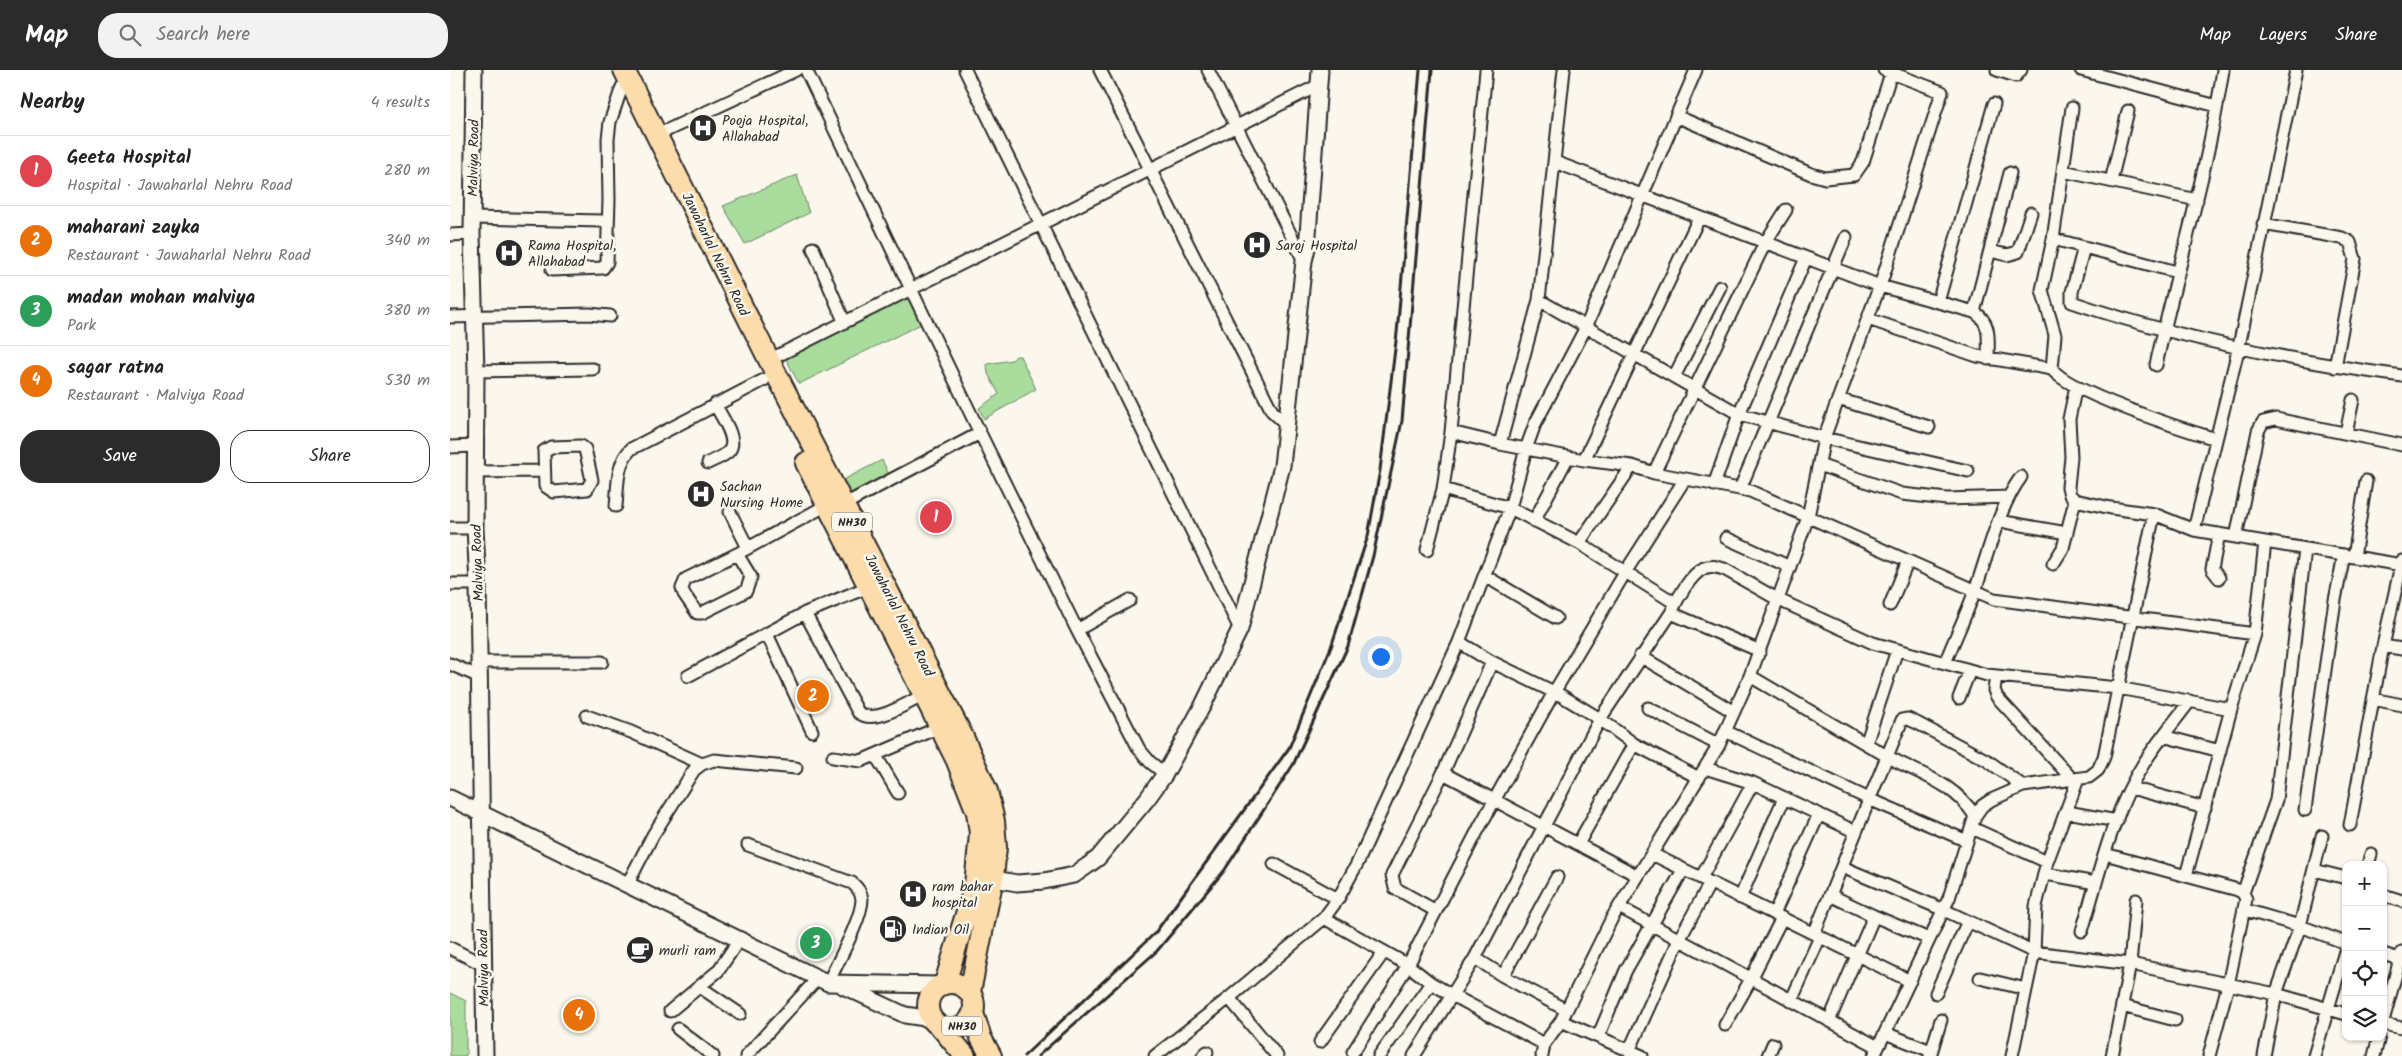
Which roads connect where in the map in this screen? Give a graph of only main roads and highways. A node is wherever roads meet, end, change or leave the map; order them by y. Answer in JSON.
{"nodes":[{"id":1,"x":619,"y":76,"type":"edge"},
{"id":2,"x":835,"y":505,"type":"junction"},
{"id":3,"x":985,"y":877,"type":"junction"},
{"id":4,"x":942,"y":984,"type":"junction"},
{"id":5,"x":970,"y":992,"type":"junction"},
{"id":6,"x":973,"y":1013,"type":"junction"},
{"id":7,"x":936,"y":1023,"type":"junction"},
{"id":8,"x":965,"y":1056,"type":"edge"},
{"id":9,"x":991,"y":1056,"type":"edge"}],
"edges":[{"from":1,"to":2,"type":"highway","name":"Jawaharlal Nehru Road","number":"NH30"},
{"from":1,"to":2,"type":"highway","name":"Jawaharlal Nehru Road","number":"NH30"},
{"from":2,"to":3,"type":"highway","name":"Jawaharlal Nehru Road","number":"NH30"},
{"from":2,"to":3,"type":"highway","name":"Jawaharlal Nehru Road","number":"NH30"},
{"from":3,"to":4,"type":"highway","name":"Jawaharlal Nehru Road","number":"NH30"},
{"from":3,"to":5,"type":"highway","name":"Jawaharlal Nehru Road","number":"NH30"},
{"from":4,"to":5,"type":"highway"},
{"from":4,"to":7,"type":"highway","name":"Jawaharlal Nehru Road","number":"NH30"},
{"from":5,"to":6,"type":"highway","name":"Jawaharlal Nehru Road","number":"NH30"},
{"from":6,"to":7,"type":"highway","number":"NH30"},
{"from":6,"to":9,"type":"highway","name":"Jawaharlal Nehru Road","number":"NH30"},
{"from":7,"to":8,"type":"highway","number":"NH30"}]}
